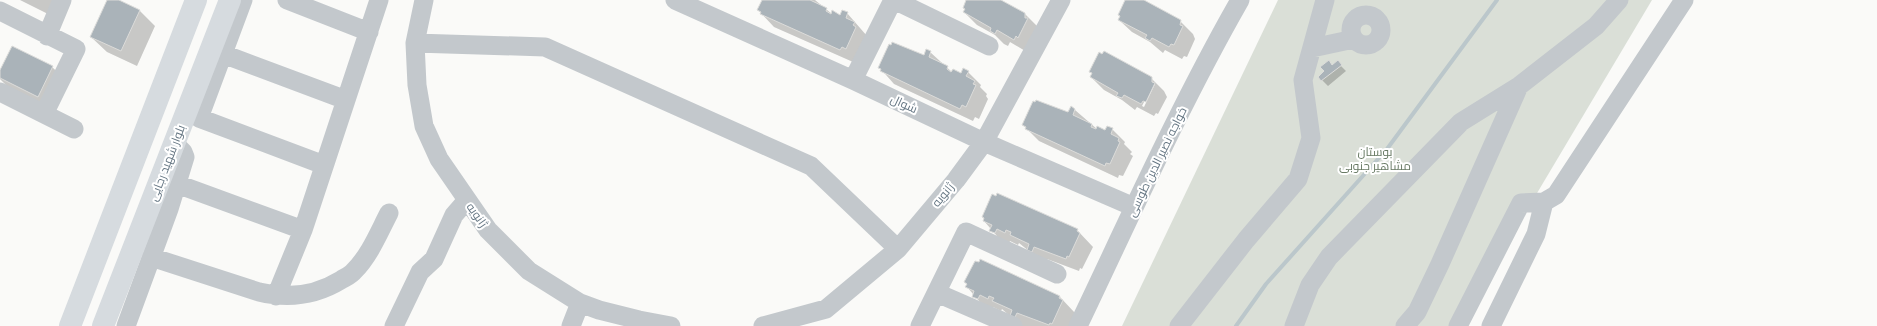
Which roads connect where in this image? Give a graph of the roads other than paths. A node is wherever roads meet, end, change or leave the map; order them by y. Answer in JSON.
{"nodes":[{"id":1,"x":62,"y":0,"type":"edge"},
{"id":2,"x":196,"y":0,"type":"edge"},
{"id":3,"x":230,"y":0,"type":"edge"},
{"id":4,"x":244,"y":0,"type":"edge"},
{"id":5,"x":287,"y":0,"type":"edge"},
{"id":6,"x":379,"y":0,"type":"edge"},
{"id":7,"x":424,"y":0,"type":"edge"},
{"id":8,"x":675,"y":0,"type":"edge"},
{"id":9,"x":893,"y":0,"type":"edge"},
{"id":10,"x":1061,"y":0,"type":"edge"},
{"id":11,"x":1240,"y":0,"type":"edge"},
{"id":12,"x":1325,"y":0,"type":"edge"},
{"id":13,"x":1619,"y":0,"type":"edge"},
{"id":14,"x":1684,"y":0,"type":"edge"},
{"id":15,"x":0,"y":13,"type":"edge"},
{"id":16,"x":369,"y":32,"type":"junction"},
{"id":17,"x":47,"y":36,"type":"junction"},
{"id":18,"x":1354,"y":39,"type":"dead end"},
{"id":19,"x":415,"y":43,"type":"junction"},
{"id":20,"x":989,"y":46,"type":"dead end"},
{"id":21,"x":1312,"y":48,"type":"junction"},
{"id":22,"x":223,"y":54,"type":"junction"},
{"id":23,"x":854,"y":80,"type":"junction"},
{"id":24,"x":1519,"y":86,"type":"junction"},
{"id":25,"x":0,"y":92,"type":"edge"},
{"id":26,"x":346,"y":100,"type":"junction"},
{"id":27,"x":44,"y":114,"type":"junction"},
{"id":28,"x":74,"y":129,"type":"dead end"},
{"id":29,"x":984,"y":142,"type":"junction"},
{"id":30,"x":175,"y":144,"type":"junction"},
{"id":31,"x":324,"y":165,"type":"junction"},
{"id":32,"x":177,"y":184,"type":"junction"},
{"id":33,"x":467,"y":200,"type":"junction"},
{"id":34,"x":1544,"y":202,"type":"junction"},
{"id":35,"x":1134,"y":207,"type":"junction"},
{"id":36,"x":389,"y":213,"type":"dead end"},
{"id":37,"x":303,"y":230,"type":"junction"},
{"id":38,"x":898,"y":248,"type":"junction"},
{"id":39,"x":151,"y":257,"type":"junction"},
{"id":40,"x":1058,"y":274,"type":"dead end"},
{"id":41,"x":937,"y":293,"type":"junction"},
{"id":42,"x":276,"y":296,"type":"junction"},
{"id":43,"x":580,"y":303,"type":"junction"},
{"id":44,"x":596,"y":318,"type":"edge"},
{"id":45,"x":70,"y":326,"type":"edge"},
{"id":46,"x":103,"y":326,"type":"edge"},
{"id":47,"x":126,"y":326,"type":"edge"},
{"id":48,"x":394,"y":326,"type":"edge"},
{"id":49,"x":571,"y":326,"type":"edge"},
{"id":50,"x":671,"y":326,"type":"edge"},
{"id":51,"x":763,"y":326,"type":"edge"},
{"id":52,"x":920,"y":326,"type":"edge"},
{"id":53,"x":1013,"y":326,"type":"edge"},
{"id":54,"x":1078,"y":326,"type":"edge"},
{"id":55,"x":1178,"y":326,"type":"edge"},
{"id":56,"x":1294,"y":326,"type":"edge"},
{"id":57,"x":1405,"y":326,"type":"edge"},
{"id":58,"x":1458,"y":326,"type":"edge"},
{"id":59,"x":1491,"y":326,"type":"edge"}],
"edges":[{"from":1,"to":17,"type":"street"},
{"from":2,"to":45,"type":"main road"},
{"from":3,"to":30,"type":"main road","name":"بلوار شهید رجایی"},
{"from":4,"to":22,"type":"street"},
{"from":5,"to":16,"type":"street"},
{"from":6,"to":16,"type":"street"},
{"from":7,"to":19,"type":"street","name":"ژانویه"},
{"from":8,"to":23,"type":"street","name":"شوال"},
{"from":9,"to":20,"type":"street"},
{"from":9,"to":23,"type":"street"},
{"from":10,"to":29,"type":"street","name":"ژانویه"},
{"from":11,"to":35,"type":"street","name":"خواجه نصیر الدین طوسی"},
{"from":12,"to":21,"type":"street"},
{"from":13,"to":24,"type":"street"},
{"from":14,"to":34,"type":"street"},
{"from":15,"to":17,"type":"street"},
{"from":16,"to":26,"type":"street"},
{"from":17,"to":27,"type":"street"},
{"from":18,"to":21,"type":"street"},
{"from":19,"to":33,"type":"street","name":"ژانویه"},
{"from":19,"to":38,"type":"street"},
{"from":21,"to":55,"type":"street"},
{"from":22,"to":26,"type":"street"},
{"from":22,"to":31,"type":"street"},
{"from":23,"to":29,"type":"street","name":"شوال"},
{"from":24,"to":56,"type":"street"},
{"from":24,"to":57,"type":"street"},
{"from":25,"to":27,"type":"street"},
{"from":26,"to":31,"type":"street"},
{"from":27,"to":28,"type":"street"},
{"from":29,"to":35,"type":"street","name":"شوال"},
{"from":29,"to":38,"type":"street","name":"ژانویه"},
{"from":30,"to":32,"type":"street"},
{"from":30,"to":46,"type":"main road","name":"بلوار شهید رجایی"},
{"from":31,"to":37,"type":"street"},
{"from":32,"to":37,"type":"street"},
{"from":32,"to":39,"type":"street"},
{"from":33,"to":43,"type":"street","name":"ژانویه"},
{"from":33,"to":48,"type":"street"},
{"from":34,"to":58,"type":"street"},
{"from":34,"to":59,"type":"street"},
{"from":35,"to":54,"type":"street","name":"خواجه نصیر الدین طوسی"},
{"from":36,"to":42,"type":"street"},
{"from":37,"to":42,"type":"street"},
{"from":38,"to":51,"type":"street","name":"ژانویه"},
{"from":39,"to":42,"type":"street"},
{"from":39,"to":47,"type":"street"},
{"from":40,"to":41,"type":"street"},
{"from":41,"to":52,"type":"street"},
{"from":41,"to":53,"type":"street"},
{"from":43,"to":44,"type":"street","name":"ژانویه"},
{"from":43,"to":49,"type":"street"},
{"from":44,"to":50,"type":"street","name":"ژانویه"}]}
